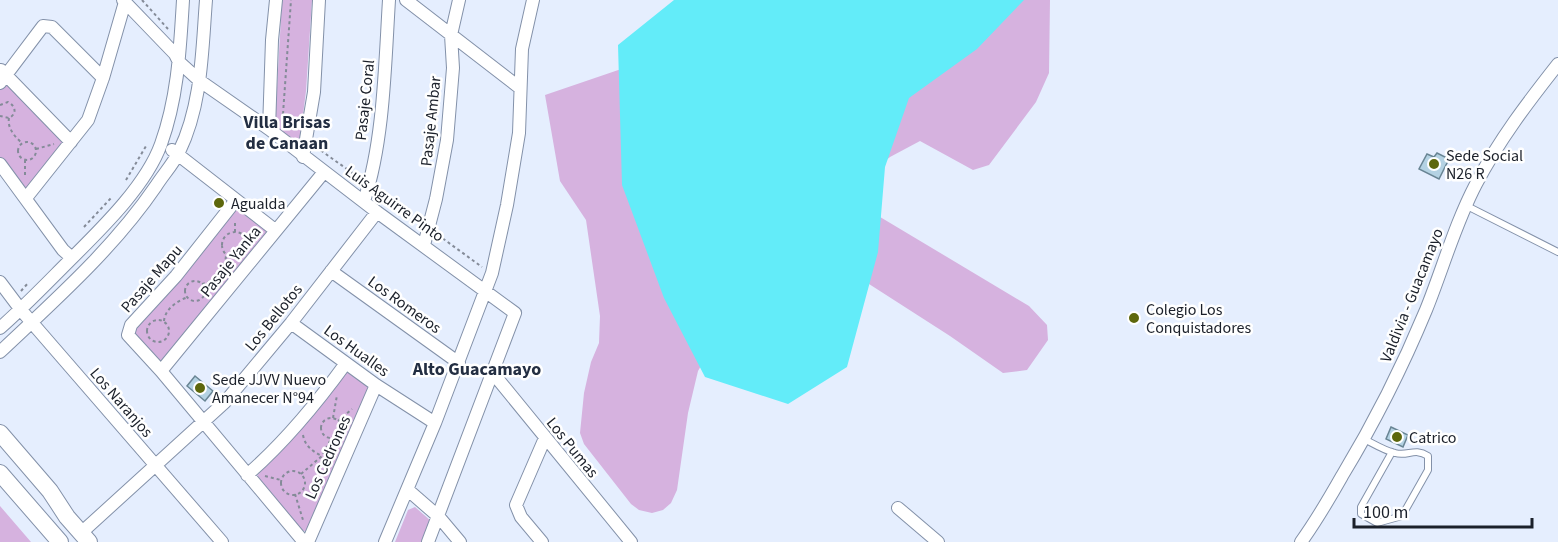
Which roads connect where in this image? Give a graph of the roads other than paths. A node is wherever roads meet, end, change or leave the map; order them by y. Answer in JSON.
{"nodes":[{"id":1,"x":183,"y":0,"type":"edge"},
{"id":2,"x":206,"y":0,"type":"edge"},
{"id":3,"x":276,"y":0,"type":"edge"},
{"id":4,"x":319,"y":0,"type":"edge"},
{"id":5,"x":389,"y":0,"type":"edge"},
{"id":6,"x":406,"y":0,"type":"edge"},
{"id":7,"x":459,"y":0,"type":"edge"},
{"id":8,"x":533,"y":0,"type":"edge"},
{"id":9,"x":124,"y":1,"type":"edge"},
{"id":10,"x":451,"y":35,"type":"junction"},
{"id":11,"x":177,"y":58,"type":"junction"},
{"id":12,"x":1558,"y":64,"type":"edge"},
{"id":13,"x":2,"y":76,"type":"edge"},
{"id":14,"x":104,"y":78,"type":"junction"},
{"id":15,"x":200,"y":81,"type":"junction"},
{"id":16,"x":520,"y":88,"type":"junction"},
{"id":17,"x":269,"y":129,"type":"junction"},
{"id":18,"x":71,"y":142,"type":"junction"},
{"id":19,"x":155,"y":143,"type":"junction"},
{"id":20,"x":178,"y":153,"type":"junction"},
{"id":21,"x":303,"y":157,"type":"junction"},
{"id":22,"x":0,"y":164,"type":"edge"},
{"id":23,"x":324,"y":172,"type":"junction"},
{"id":24,"x":26,"y":198,"type":"junction"},
{"id":25,"x":236,"y":200,"type":"junction"},
{"id":26,"x":364,"y":201,"type":"junction"},
{"id":27,"x":1465,"y":205,"type":"junction"},
{"id":28,"x":377,"y":212,"type":"junction"},
{"id":29,"x":275,"y":230,"type":"junction"},
{"id":30,"x":424,"y":245,"type":"junction"},
{"id":31,"x":1558,"y":252,"type":"edge"},
{"id":32,"x":68,"y":254,"type":"junction"},
{"id":33,"x":331,"y":271,"type":"junction"},
{"id":34,"x":0,"y":282,"type":"edge"},
{"id":35,"x":485,"y":290,"type":"junction"},
{"id":36,"x":21,"y":310,"type":"junction"},
{"id":37,"x":32,"y":322,"type":"junction"},
{"id":38,"x":291,"y":323,"type":"junction"},
{"id":39,"x":0,"y":328,"type":"edge"},
{"id":40,"x":0,"y":352,"type":"edge"},
{"id":41,"x":346,"y":363,"type":"junction"},
{"id":42,"x":459,"y":363,"type":"junction"},
{"id":43,"x":161,"y":371,"type":"junction"},
{"id":44,"x":492,"y":372,"type":"junction"},
{"id":45,"x":376,"y":385,"type":"junction"},
{"id":46,"x":203,"y":422,"type":"junction"},
{"id":47,"x":435,"y":423,"type":"junction"},
{"id":48,"x":0,"y":434,"type":"edge"},
{"id":49,"x":545,"y":438,"type":"junction"},
{"id":50,"x":1364,"y":439,"type":"junction"},
{"id":51,"x":1392,"y":452,"type":"junction"},
{"id":52,"x":156,"y":467,"type":"junction"},
{"id":53,"x":0,"y":473,"type":"edge"},
{"id":54,"x":247,"y":475,"type":"junction"},
{"id":55,"x":408,"y":490,"type":"junction"},
{"id":56,"x":898,"y":508,"type":"dead end"},
{"id":57,"x":439,"y":517,"type":"junction"},
{"id":58,"x":85,"y":537,"type":"edge"},
{"id":59,"x":307,"y":541,"type":"edge"},
{"id":60,"x":60,"y":542,"type":"edge"},
{"id":61,"x":222,"y":542,"type":"edge"},
{"id":62,"x":385,"y":542,"type":"edge"},
{"id":63,"x":428,"y":542,"type":"edge"},
{"id":64,"x":460,"y":542,"type":"edge"},
{"id":65,"x":542,"y":542,"type":"edge"},
{"id":66,"x":631,"y":542,"type":"edge"},
{"id":67,"x":938,"y":542,"type":"edge"},
{"id":68,"x":1301,"y":542,"type":"edge"}],
"edges":[{"from":1,"to":11,"type":"street"},
{"from":2,"to":15,"type":"street"},
{"from":3,"to":17,"type":"street"},
{"from":4,"to":21,"type":"street"},
{"from":5,"to":26,"type":"street","name":"Pasaje Coral"},
{"from":6,"to":10,"type":"street"},
{"from":7,"to":10,"type":"street","name":"Pasaje Ambar"},
{"from":8,"to":16,"type":"street"},
{"from":9,"to":11,"type":"street","name":"Luis Aguirre Pinto"},
{"from":9,"to":14,"type":"street"},
{"from":10,"to":16,"type":"street"},
{"from":10,"to":30,"type":"street","name":"Pasaje Ambar"},
{"from":11,"to":15,"type":"street","name":"Luis Aguirre Pinto"},
{"from":11,"to":19,"type":"street"},
{"from":12,"to":27,"type":"street","name":"Valdivia - Guacamayo"},
{"from":13,"to":14,"type":"street"},
{"from":13,"to":18,"type":"street"},
{"from":14,"to":18,"type":"street"},
{"from":15,"to":17,"type":"street","name":"Luis Aguirre Pinto"},
{"from":15,"to":20,"type":"street"},
{"from":16,"to":35,"type":"street"},
{"from":17,"to":21,"type":"street","name":"Luis Aguirre Pinto"},
{"from":18,"to":24,"type":"street"},
{"from":19,"to":20,"type":"street"},
{"from":19,"to":32,"type":"street"},
{"from":20,"to":25,"type":"street"},
{"from":20,"to":37,"type":"street"},
{"from":21,"to":23,"type":"street","name":"Luis Aguirre Pinto"},
{"from":22,"to":24,"type":"street"},
{"from":23,"to":26,"type":"street","name":"Luis Aguirre Pinto"},
{"from":23,"to":29,"type":"street","name":"Pasaje Yanka"},
{"from":24,"to":32,"type":"street"},
{"from":25,"to":29,"type":"street"},
{"from":25,"to":43,"type":"street","name":"Pasaje Mapu"},
{"from":26,"to":28,"type":"street","name":"Luis Aguirre Pinto"},
{"from":27,"to":31,"type":"lane"},
{"from":27,"to":50,"type":"street","name":"Valdivia - Guacamayo"},
{"from":28,"to":30,"type":"street","name":"Luis Aguirre Pinto"},
{"from":28,"to":33,"type":"street","name":"Los Bellotos"},
{"from":29,"to":43,"type":"street","name":"Pasaje Yanka"},
{"from":30,"to":35,"type":"street","name":"Luis Aguirre Pinto"},
{"from":32,"to":36,"type":"street"},
{"from":33,"to":38,"type":"street","name":"Los Bellotos"},
{"from":33,"to":42,"type":"street","name":"Los Romeros"},
{"from":34,"to":36,"type":"street","name":"Los Naranjos"},
{"from":35,"to":42,"type":"street"},
{"from":35,"to":44,"type":"street","name":"Luis Aguirre Pinto"},
{"from":36,"to":37,"type":"street","name":"Los Naranjos"},
{"from":36,"to":39,"type":"street"},
{"from":37,"to":40,"type":"street"},
{"from":37,"to":52,"type":"street","name":"Los Naranjos"},
{"from":38,"to":41,"type":"street","name":"Los Hualles"},
{"from":38,"to":46,"type":"street","name":"Los Bellotos"},
{"from":41,"to":45,"type":"street","name":"Los Hualles"},
{"from":41,"to":54,"type":"street"},
{"from":42,"to":47,"type":"street"},
{"from":43,"to":46,"type":"street","name":"Pasaje Mapu"},
{"from":44,"to":49,"type":"street","name":"Los Pumas"},
{"from":44,"to":57,"type":"street"},
{"from":45,"to":47,"type":"street","name":"Los Hualles"},
{"from":45,"to":59,"type":"street","name":"Los Cedrones"},
{"from":46,"to":52,"type":"street","name":"Los Bellotos"},
{"from":46,"to":54,"type":"street","name":"Pasaje Mapu"},
{"from":47,"to":55,"type":"street"},
{"from":48,"to":58,"type":"main road"},
{"from":49,"to":65,"type":"street"},
{"from":49,"to":66,"type":"street","name":"Los Pumas"},
{"from":50,"to":51,"type":"lane"},
{"from":50,"to":68,"type":"street","name":"Valdivia - Guacamayo"},
{"from":51,"to":51,"type":"lane"},
{"from":52,"to":58,"type":"street","name":"Los Bellotos"},
{"from":52,"to":61,"type":"street","name":"Los Naranjos"},
{"from":53,"to":60,"type":"main road"},
{"from":54,"to":59,"type":"street","name":"Pasaje Mapu"},
{"from":55,"to":57,"type":"street"},
{"from":55,"to":62,"type":"street"},
{"from":56,"to":67,"type":"street"},
{"from":57,"to":63,"type":"street"},
{"from":57,"to":64,"type":"street"}]}
